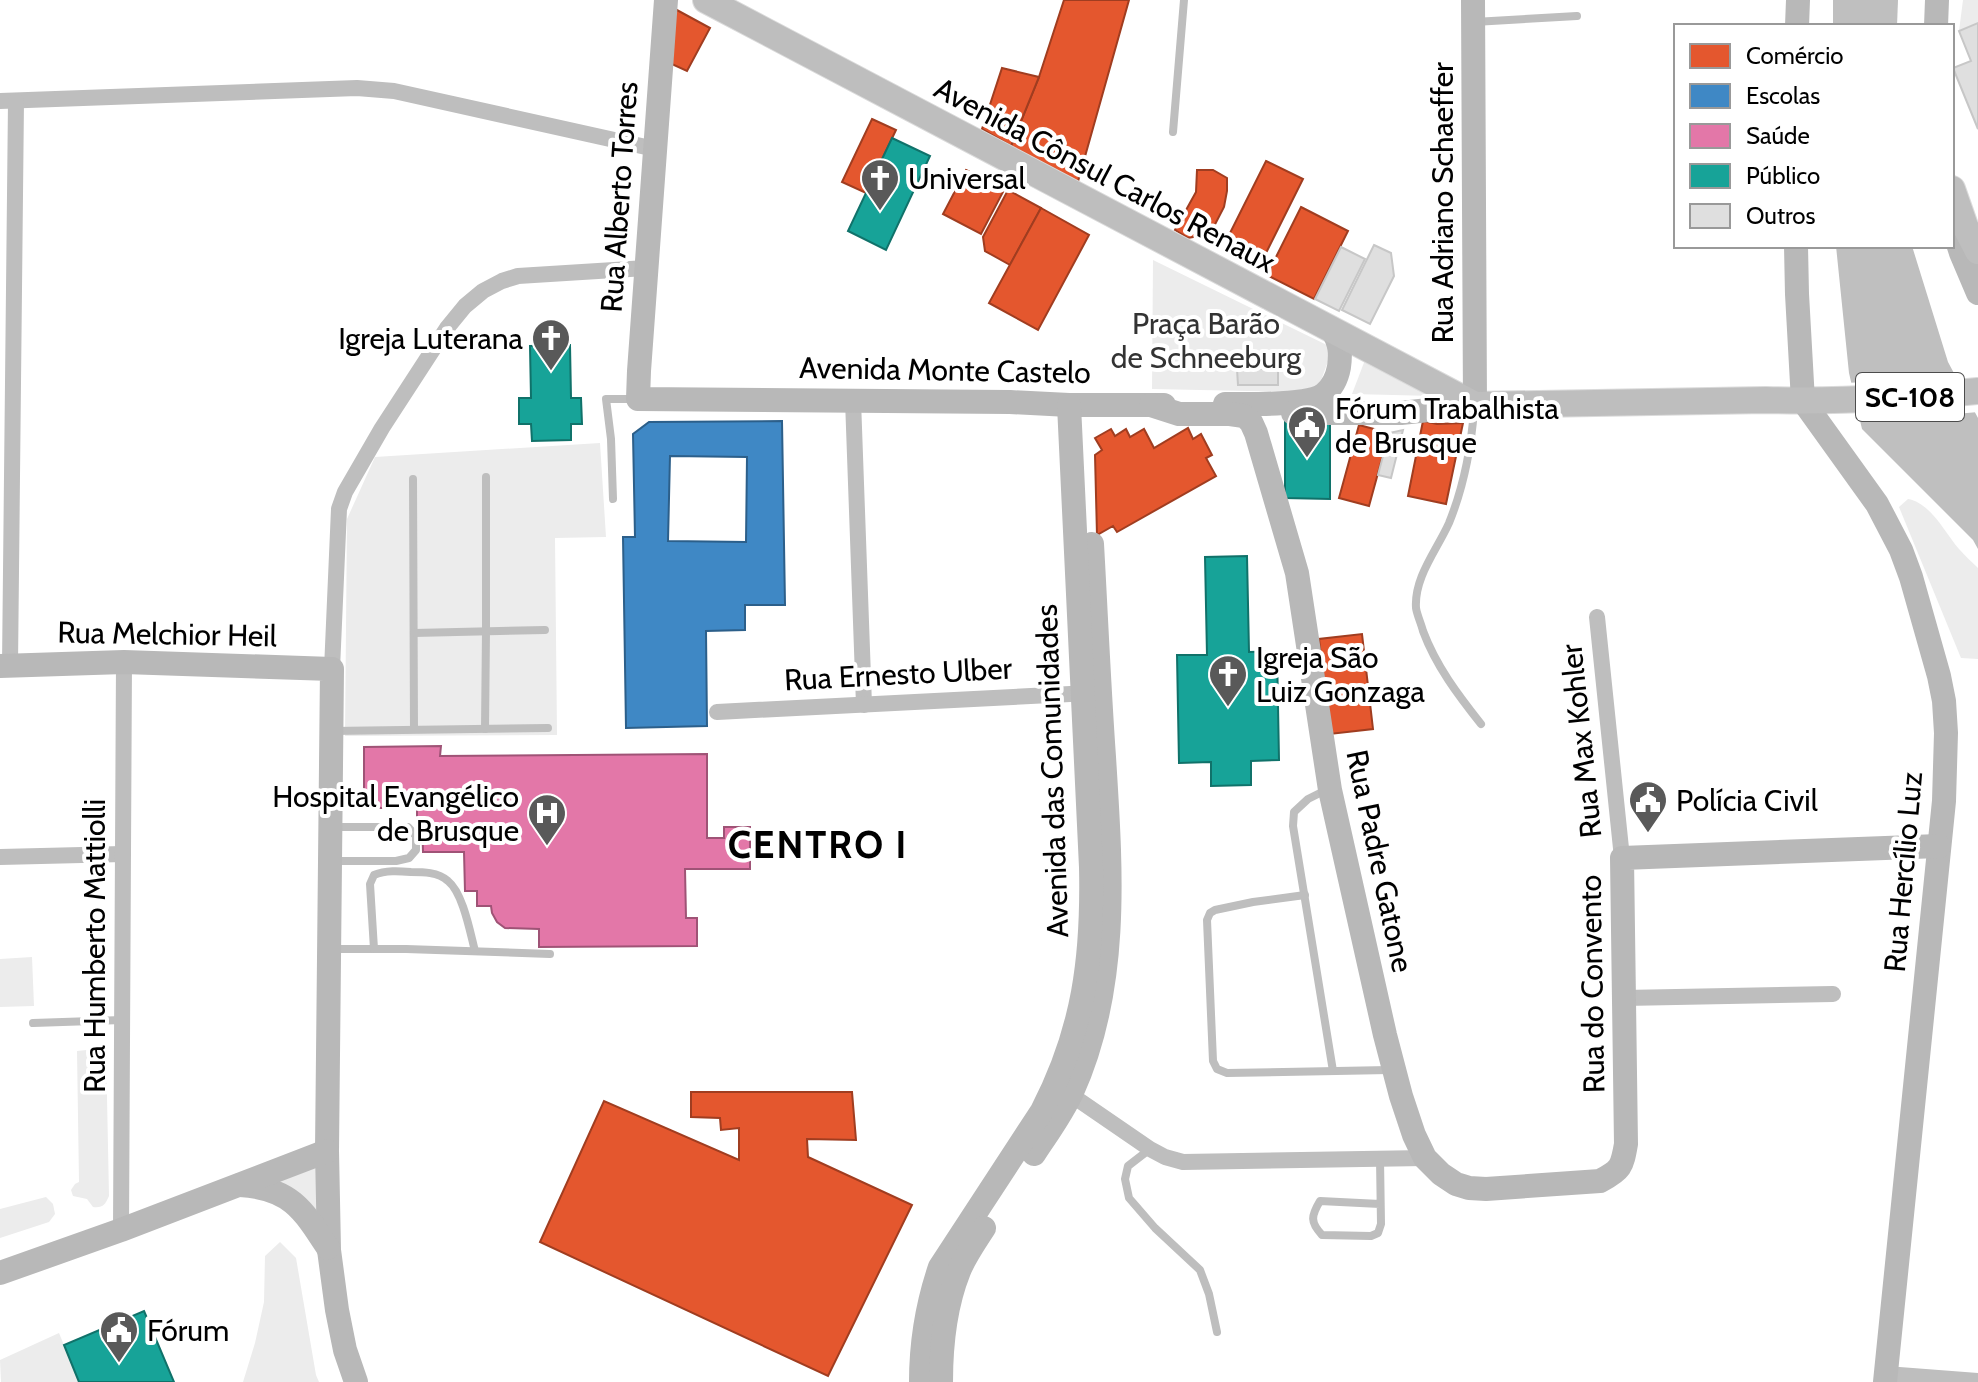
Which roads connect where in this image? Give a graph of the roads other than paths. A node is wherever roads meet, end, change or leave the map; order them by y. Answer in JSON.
{"nodes":[{"id":1,"x":666,"y":0,"type":"edge"},
{"id":2,"x":706,"y":0,"type":"edge"},
{"id":3,"x":1184,"y":0,"type":"edge"},
{"id":4,"x":1798,"y":0,"type":"edge"},
{"id":5,"x":1937,"y":0,"type":"edge"},
{"id":6,"x":1473,"y":11,"type":"edge"},
{"id":7,"x":1577,"y":16,"type":"dead end"},
{"id":8,"x":1797,"y":24,"type":"edge"},
{"id":9,"x":1936,"y":24,"type":"edge"},
{"id":10,"x":8,"y":101,"type":"edge"},
{"id":11,"x":1173,"y":132,"type":"dead end"},
{"id":12,"x":655,"y":149,"type":"junction"},
{"id":13,"x":1954,"y":195,"type":"edge"},
{"id":14,"x":1954,"y":231,"type":"edge"},
{"id":15,"x":1796,"y":248,"type":"edge"},
{"id":16,"x":1978,"y":251,"type":"edge"},
{"id":17,"x":646,"y":268,"type":"junction"},
{"id":18,"x":1978,"y":293,"type":"edge"},
{"id":19,"x":7,"y":326,"type":"edge"},
{"id":20,"x":1333,"y":331,"type":"junction"},
{"id":21,"x":1978,"y":391,"type":"edge"},
{"id":22,"x":638,"y":399,"type":"junction"},
{"id":23,"x":853,"y":400,"type":"junction"},
{"id":24,"x":1803,"y":401,"type":"junction"},
{"id":25,"x":1077,"y":405,"type":"junction"},
{"id":26,"x":1151,"y":405,"type":"junction"},
{"id":27,"x":1475,"y":405,"type":"junction"},
{"id":28,"x":1256,"y":433,"type":"junction"},
{"id":29,"x":486,"y":477,"type":"dead end"},
{"id":30,"x":413,"y":479,"type":"dead end"},
{"id":31,"x":613,"y":499,"type":"dead end"},
{"id":32,"x":1597,"y":617,"type":"dead end"},
{"id":33,"x":545,"y":630,"type":"dead end"},
{"id":34,"x":486,"y":631,"type":"junction"},
{"id":35,"x":414,"y":633,"type":"junction"},
{"id":36,"x":124,"y":662,"type":"junction"},
{"id":37,"x":5,"y":666,"type":"edge"},
{"id":38,"x":332,"y":669,"type":"junction"},
{"id":39,"x":1091,"y":692,"type":"junction"},
{"id":40,"x":864,"y":705,"type":"junction"},
{"id":41,"x":717,"y":712,"type":"dead end"},
{"id":42,"x":1481,"y":724,"type":"dead end"},
{"id":43,"x":548,"y":728,"type":"dead end"},
{"id":44,"x":414,"y":729,"type":"junction"},
{"id":45,"x":485,"y":729,"type":"junction"},
{"id":46,"x":332,"y":731,"type":"junction"},
{"id":47,"x":1330,"y":788,"type":"junction"},
{"id":48,"x":332,"y":827,"type":"junction"},
{"id":49,"x":1939,"y":846,"type":"junction"},
{"id":50,"x":123,"y":854,"type":"junction"},
{"id":51,"x":0,"y":857,"type":"edge"},
{"id":52,"x":1622,"y":858,"type":"junction"},
{"id":53,"x":331,"y":861,"type":"junction"},
{"id":54,"x":1305,"y":895,"type":"junction"},
{"id":55,"x":330,"y":949,"type":"junction"},
{"id":56,"x":374,"y":949,"type":"junction"},
{"id":57,"x":475,"y":951,"type":"junction"},
{"id":58,"x":550,"y":954,"type":"dead end"},
{"id":59,"x":1833,"y":994,"type":"dead end"},
{"id":60,"x":1624,"y":998,"type":"junction"},
{"id":61,"x":122,"y":1020,"type":"junction"},
{"id":62,"x":33,"y":1023,"type":"dead end"},
{"id":63,"x":1394,"y":1069,"type":"junction"},
{"id":64,"x":1333,"y":1071,"type":"junction"},
{"id":65,"x":1063,"y":1090,"type":"junction"},
{"id":66,"x":1150,"y":1149,"type":"junction"},
{"id":67,"x":327,"y":1151,"type":"junction"},
{"id":68,"x":1425,"y":1158,"type":"junction"},
{"id":69,"x":1380,"y":1159,"type":"junction"},
{"id":70,"x":237,"y":1185,"type":"junction"},
{"id":71,"x":1380,"y":1204,"type":"junction"},
{"id":72,"x":121,"y":1230,"type":"junction"},
{"id":73,"x":329,"y":1250,"type":"junction"},
{"id":74,"x":0,"y":1273,"type":"edge"},
{"id":75,"x":337,"y":1310,"type":"junction"},
{"id":76,"x":1217,"y":1332,"type":"dead end"},
{"id":77,"x":931,"y":1372,"type":"edge"},
{"id":78,"x":1885,"y":1378,"type":"edge"},
{"id":79,"x":1978,"y":1381,"type":"edge"},
{"id":80,"x":356,"y":1382,"type":"edge"},
{"id":81,"x":375,"y":1382,"type":"edge"}],
"edges":[{"from":1,"to":12,"type":"main road","name":"Rua Alberto Torres"},
{"from":2,"to":20,"type":"main road","name":"Avenida Cônsul Carlos Renaux"},
{"from":3,"to":11,"type":"lane"},
{"from":4,"to":8,"type":"main road"},
{"from":5,"to":9,"type":"main road"},
{"from":6,"to":7,"type":"lane"},
{"from":6,"to":27,"type":"main road","name":"Rua Adriano Schaeffer"},
{"from":10,"to":12,"type":"street"},
{"from":10,"to":19,"type":"street"},
{"from":12,"to":17,"type":"main road","name":"Rua Alberto Torres"},
{"from":13,"to":16,"type":"main road"},
{"from":14,"to":18,"type":"main road"},
{"from":15,"to":24,"type":"main road"},
{"from":17,"to":22,"type":"main road","name":"Rua Alberto Torres"},
{"from":17,"to":38,"type":"street"},
{"from":19,"to":37,"type":"street"},
{"from":20,"to":26,"type":"main road","name":"Avenida Monte Castelo"},
{"from":20,"to":27,"type":"main road","name":"Avenida Cônsul Carlos Renaux"},
{"from":21,"to":24,"type":"main road","number":"SC-108"},
{"from":22,"to":23,"type":"main road","name":"Avenida Monte Castelo"},
{"from":22,"to":31,"type":"lane"},
{"from":23,"to":25,"type":"main road","name":"Avenida Monte Castelo"},
{"from":23,"to":40,"type":"street"},
{"from":24,"to":27,"type":"main road"},
{"from":24,"to":49,"type":"main road","name":"Rua Hercílio Luz"},
{"from":25,"to":26,"type":"main road","name":"Avenida Monte Castelo"},
{"from":25,"to":39,"type":"main road","name":"Avenida das Comunidades"},
{"from":26,"to":28,"type":"main road"},
{"from":27,"to":28,"type":"main road"},
{"from":27,"to":42,"type":"lane"},
{"from":28,"to":47,"type":"main road","name":"Rua Padre Gatone"},
{"from":29,"to":34,"type":"lane"},
{"from":30,"to":35,"type":"lane"},
{"from":32,"to":52,"type":"street","name":"Rua Max Kohler"},
{"from":33,"to":34,"type":"lane"},
{"from":34,"to":35,"type":"lane"},
{"from":34,"to":45,"type":"lane"},
{"from":35,"to":44,"type":"lane"},
{"from":36,"to":37,"type":"main road","name":"Rua Melchior Heil"},
{"from":36,"to":38,"type":"main road","name":"Rua Melchior Heil"},
{"from":36,"to":50,"type":"street","name":"Rua Humberto Mattiolli"},
{"from":38,"to":46,"type":"main road"},
{"from":39,"to":40,"type":"street","name":"Rua Ernesto Ulber"},
{"from":39,"to":65,"type":"main road","name":"Avenida das Comunidades"},
{"from":40,"to":41,"type":"street","name":"Rua Ernesto Ulber"},
{"from":43,"to":45,"type":"lane"},
{"from":44,"to":45,"type":"lane"},
{"from":44,"to":46,"type":"lane"},
{"from":46,"to":48,"type":"main road"},
{"from":47,"to":54,"type":"lane"},
{"from":47,"to":63,"type":"main road","name":"Rua Padre Gatone"},
{"from":48,"to":53,"type":"main road"},
{"from":48,"to":53,"type":"lane"},
{"from":49,"to":52,"type":"main road","name":"Rua do Convento"},
{"from":49,"to":78,"type":"main road","name":"Rua Hercílio Luz"},
{"from":50,"to":51,"type":"street"},
{"from":50,"to":61,"type":"street","name":"Rua Humberto Mattiolli"},
{"from":52,"to":60,"type":"main road","name":"Rua do Convento"},
{"from":53,"to":55,"type":"main road"},
{"from":54,"to":64,"type":"lane"},
{"from":54,"to":64,"type":"lane"},
{"from":55,"to":56,"type":"lane"},
{"from":55,"to":67,"type":"main road"},
{"from":56,"to":57,"type":"lane"},
{"from":56,"to":57,"type":"lane"},
{"from":57,"to":58,"type":"lane"},
{"from":59,"to":60,"type":"street"},
{"from":60,"to":68,"type":"main road","name":"Rua do Convento"},
{"from":61,"to":62,"type":"lane"},
{"from":61,"to":72,"type":"street","name":"Rua Humberto Mattiolli"},
{"from":63,"to":64,"type":"lane"},
{"from":63,"to":68,"type":"main road","name":"Rua Padre Gatone"},
{"from":65,"to":66,"type":"street"},
{"from":65,"to":77,"type":"main road","name":"Avenida das Comunidades"},
{"from":66,"to":69,"type":"street"},
{"from":66,"to":76,"type":"lane"},
{"from":67,"to":70,"type":"main road"},
{"from":67,"to":73,"type":"main road"},
{"from":68,"to":69,"type":"street"},
{"from":69,"to":71,"type":"lane"},
{"from":70,"to":72,"type":"main road"},
{"from":70,"to":73,"type":"main road"},
{"from":71,"to":71,"type":"lane"},
{"from":72,"to":74,"type":"main road"},
{"from":73,"to":75,"type":"main road"},
{"from":75,"to":80,"type":"main road"},
{"from":75,"to":81,"type":"main road"},
{"from":78,"to":79,"type":"street"}]}
